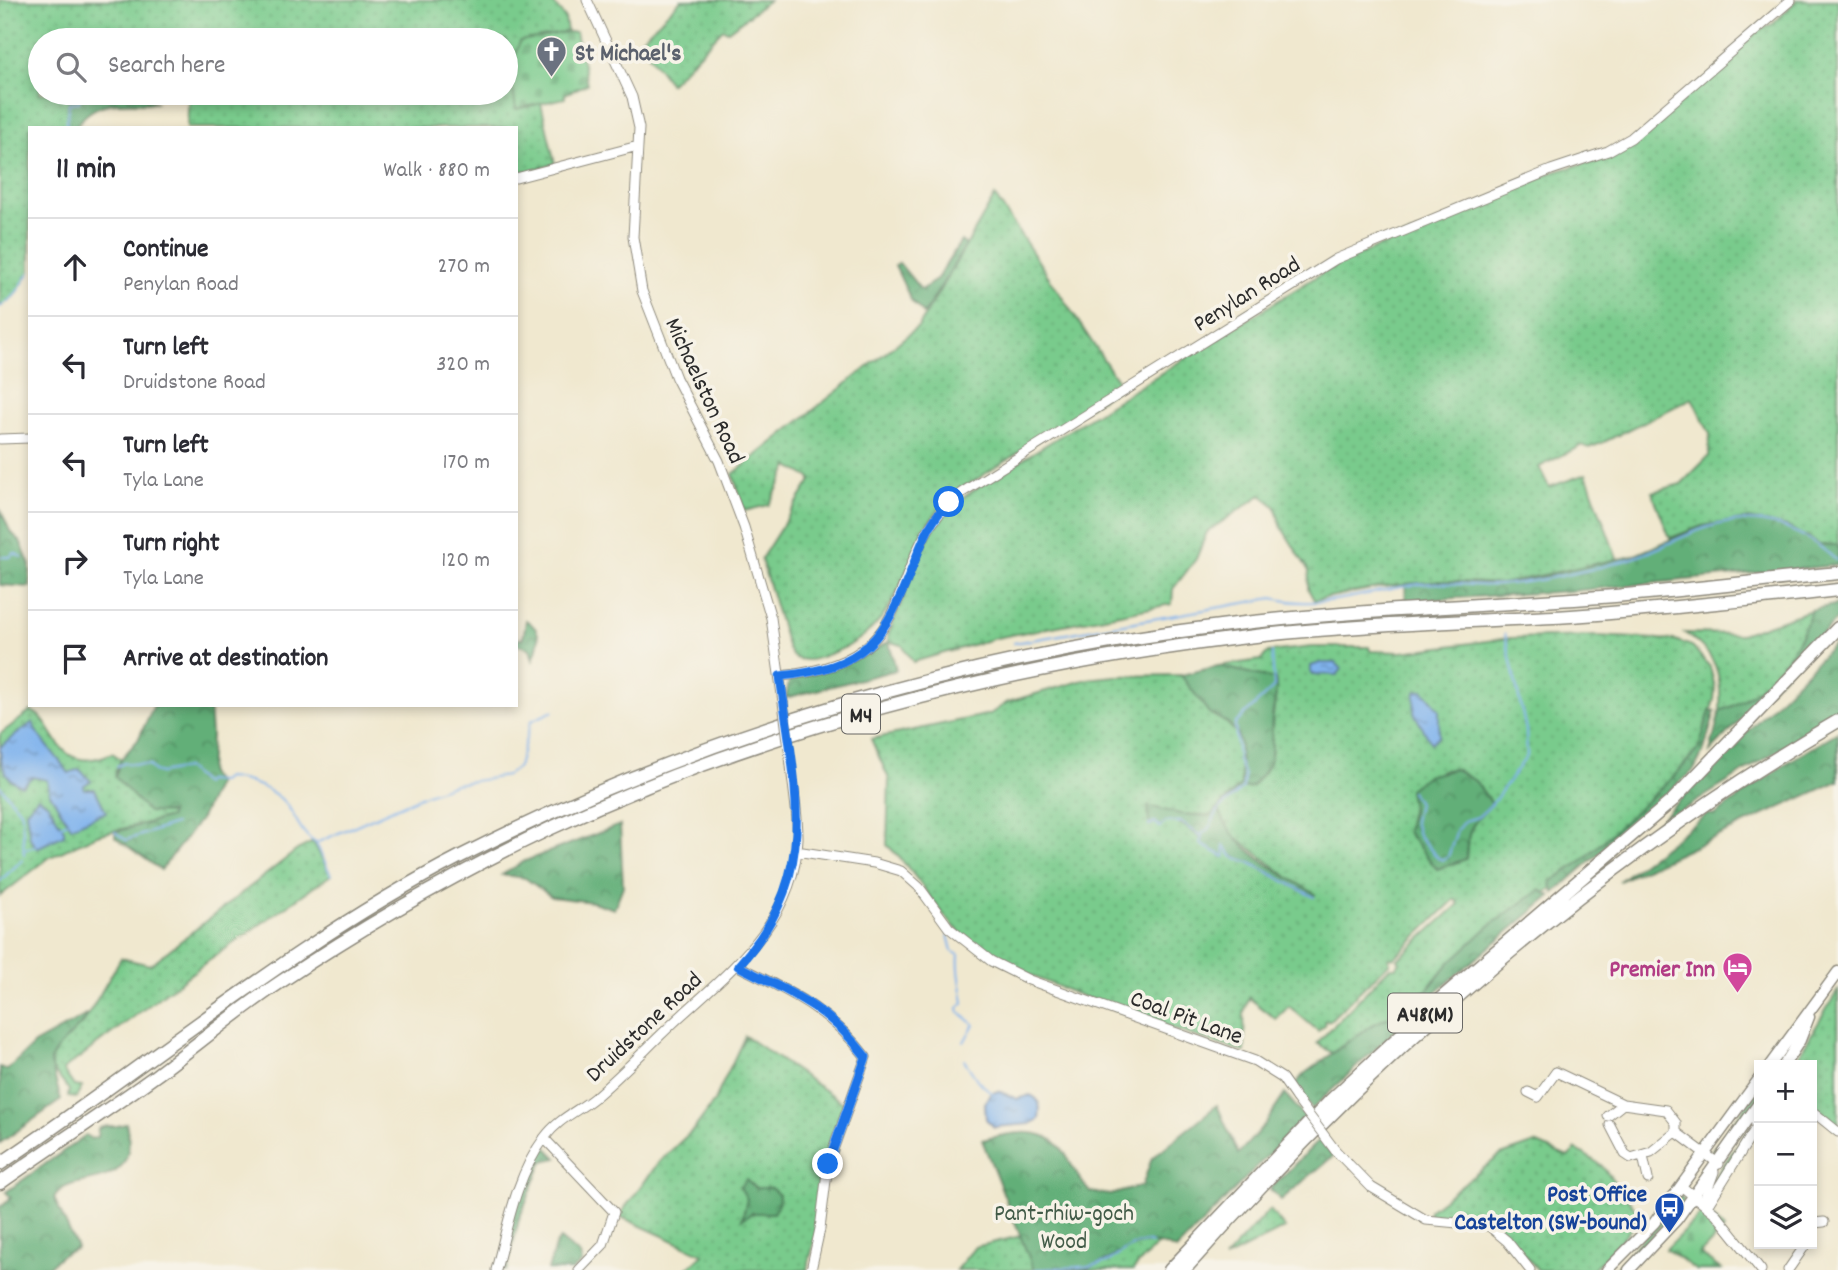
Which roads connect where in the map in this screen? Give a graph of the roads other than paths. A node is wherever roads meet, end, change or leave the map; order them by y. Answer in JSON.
{"nodes":[{"id":1,"x":587,"y":0,"type":"edge"},
{"id":2,"x":1791,"y":0,"type":"edge"},
{"id":3,"x":638,"y":146,"type":"junction"},
{"id":4,"x":518,"y":177,"type":"edge"},
{"id":5,"x":28,"y":438,"type":"edge"},
{"id":6,"x":0,"y":439,"type":"edge"},
{"id":7,"x":1838,"y":573,"type":"edge"},
{"id":8,"x":1838,"y":590,"type":"edge"},
{"id":9,"x":1838,"y":628,"type":"edge"},
{"id":10,"x":780,"y":676,"type":"junction"},
{"id":11,"x":1838,"y":721,"type":"edge"},
{"id":12,"x":796,"y":851,"type":"junction"},
{"id":13,"x":738,"y":966,"type":"junction"},
{"id":14,"x":1838,"y":972,"type":"edge"},
{"id":15,"x":1813,"y":1008,"type":"junction"},
{"id":16,"x":1774,"y":1060,"type":"edge"},
{"id":17,"x":1787,"y":1060,"type":"edge"},
{"id":18,"x":1754,"y":1086,"type":"edge"},
{"id":19,"x":1528,"y":1092,"type":"dead end"},
{"id":20,"x":1623,"y":1104,"type":"junction"},
{"id":21,"x":1754,"y":1111,"type":"edge"},
{"id":22,"x":1817,"y":1115,"type":"edge"},
{"id":23,"x":1756,"y":1123,"type":"edge"},
{"id":24,"x":1676,"y":1132,"type":"junction"},
{"id":25,"x":1838,"y":1132,"type":"edge"},
{"id":26,"x":544,"y":1138,"type":"junction"},
{"id":27,"x":1703,"y":1153,"type":"junction"},
{"id":28,"x":1643,"y":1156,"type":"junction"},
{"id":29,"x":0,"y":1164,"type":"edge"},
{"id":30,"x":1717,"y":1166,"type":"junction"},
{"id":31,"x":1648,"y":1179,"type":"dead end"},
{"id":32,"x":0,"y":1183,"type":"edge"},
{"id":33,"x":1681,"y":1186,"type":"junction"},
{"id":34,"x":1694,"y":1194,"type":"junction"},
{"id":35,"x":1707,"y":1206,"type":"junction"},
{"id":36,"x":1803,"y":1249,"type":"edge"},
{"id":37,"x":496,"y":1270,"type":"edge"},
{"id":38,"x":579,"y":1270,"type":"edge"},
{"id":39,"x":811,"y":1270,"type":"edge"},
{"id":40,"x":1170,"y":1270,"type":"edge"},
{"id":41,"x":1184,"y":1270,"type":"edge"},
{"id":42,"x":1530,"y":1270,"type":"edge"},
{"id":43,"x":1607,"y":1270,"type":"edge"},
{"id":44,"x":1629,"y":1270,"type":"edge"},
{"id":45,"x":1761,"y":1270,"type":"edge"},
{"id":46,"x":1788,"y":1270,"type":"edge"}],
"edges":[{"from":1,"to":3,"type":"street","name":"Michaelston Road"},
{"from":2,"to":10,"type":"street","name":"Penylan Road"},
{"from":3,"to":4,"type":"street"},
{"from":3,"to":10,"type":"street","name":"Michaelston Road"},
{"from":5,"to":6,"type":"street"},
{"from":7,"to":29,"type":"highway","number":"M4"},
{"from":8,"to":32,"type":"highway","number":"M4"},
{"from":9,"to":40,"type":"highway","number":"A48(M)"},
{"from":10,"to":12,"type":"street","name":"Druidstone Road","bridge":true},
{"from":11,"to":41,"type":"highway","number":"A48(M)"},
{"from":12,"to":13,"type":"street","name":"Druidstone Road"},
{"from":12,"to":42,"type":"street","name":"Coal Pit Lane","bridge":true},
{"from":13,"to":26,"type":"street","name":"Druidstone Road"},
{"from":13,"to":39,"type":"street"},
{"from":14,"to":15,"type":"main road"},
{"from":15,"to":16,"type":"main road"},
{"from":15,"to":17,"type":"main road"},
{"from":18,"to":27,"type":"main road"},
{"from":19,"to":20,"type":"street"},
{"from":20,"to":24,"type":"street"},
{"from":20,"to":28,"type":"street"},
{"from":21,"to":30,"type":"main road"},
{"from":22,"to":25,"type":"street"},
{"from":23,"to":35,"type":"street"},
{"from":24,"to":27,"type":"street"},
{"from":24,"to":28,"type":"street"},
{"from":26,"to":37,"type":"street","name":"Druidstone Road"},
{"from":26,"to":38,"type":"street"},
{"from":27,"to":30,"type":"street"},
{"from":27,"to":33,"type":"main road"},
{"from":28,"to":31,"type":"street"},
{"from":30,"to":34,"type":"main road"},
{"from":30,"to":35,"type":"street"},
{"from":33,"to":34,"type":"street"},
{"from":33,"to":43,"type":"main road"},
{"from":34,"to":35,"type":"street"},
{"from":34,"to":44,"type":"main road"},
{"from":35,"to":45,"type":"street"},
{"from":36,"to":46,"type":"street"}]}
